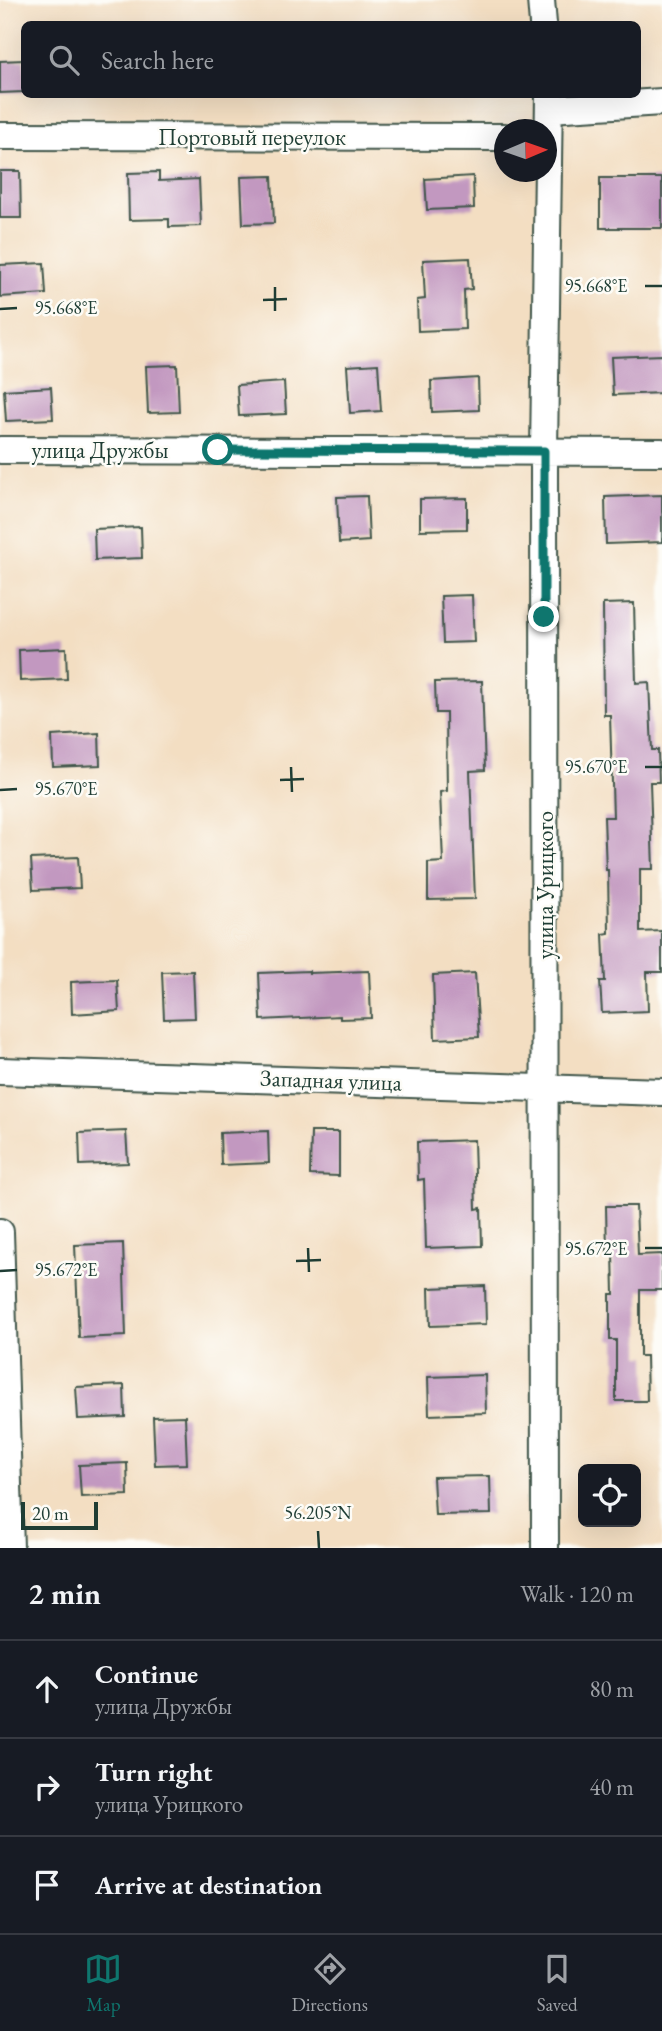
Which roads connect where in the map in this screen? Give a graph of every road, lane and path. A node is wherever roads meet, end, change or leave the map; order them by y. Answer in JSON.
{"nodes":[{"id":1,"x":541,"y":0,"type":"edge"},
{"id":2,"x":543,"y":21,"type":"edge"},
{"id":3,"x":659,"y":98,"type":"edge"},
{"id":4,"x":549,"y":102,"type":"edge"},
{"id":5,"x":0,"y":136,"type":"edge"},
{"id":6,"x":494,"y":137,"type":"edge"},
{"id":7,"x":547,"y":182,"type":"edge"},
{"id":8,"x":0,"y":450,"type":"edge"},
{"id":9,"x":544,"y":451,"type":"junction"},
{"id":10,"x":662,"y":452,"type":"edge"},
{"id":11,"x":0,"y":1071,"type":"edge"},
{"id":12,"x":545,"y":1086,"type":"junction"},
{"id":13,"x":662,"y":1092,"type":"edge"},
{"id":14,"x":0,"y":1232,"type":"edge"},
{"id":15,"x":10,"y":1548,"type":"edge"},
{"id":16,"x":545,"y":1548,"type":"edge"}],
"edges":[{"from":1,"to":2,"type":"street"},
{"from":3,"to":4,"type":"street"},
{"from":5,"to":6,"type":"street","name":"Портовый переулок"},
{"from":7,"to":9,"type":"street","name":"улица Урицкого"},
{"from":8,"to":9,"type":"street","name":"улица Дружбы"},
{"from":9,"to":10,"type":"street","name":"улица Дружбы"},
{"from":9,"to":12,"type":"street","name":"улица Урицкого"},
{"from":11,"to":12,"type":"street","name":"Западная улица"},
{"from":12,"to":13,"type":"street","name":"Западная улица"},
{"from":12,"to":16,"type":"street","name":"улица Урицкого"},
{"from":14,"to":15,"type":"street"}]}
